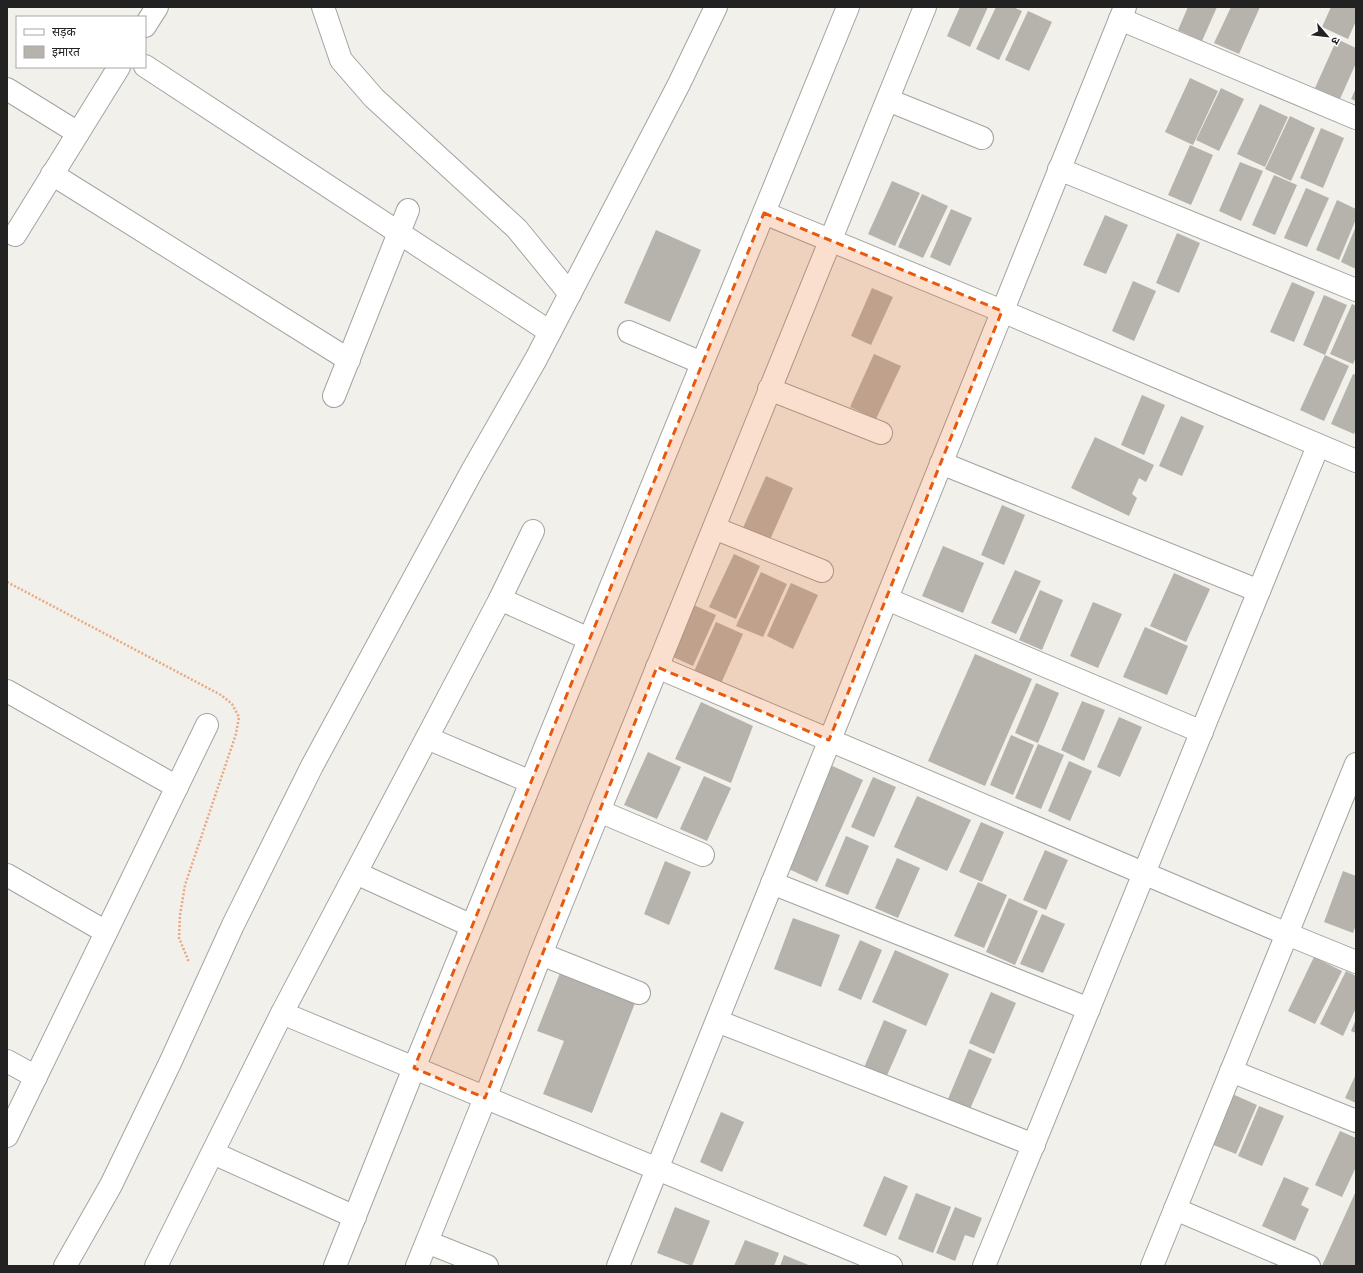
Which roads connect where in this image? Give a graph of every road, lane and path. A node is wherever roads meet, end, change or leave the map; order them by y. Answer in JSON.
{"nodes":[{"id":1,"x":157,"y":7,"type":"edge"},
{"id":2,"x":323,"y":7,"type":"edge"},
{"id":3,"x":716,"y":7,"type":"edge"},
{"id":4,"x":848,"y":7,"type":"edge"},
{"id":5,"x":925,"y":7,"type":"edge"},
{"id":6,"x":1122,"y":13,"type":"edge"},
{"id":7,"x":146,"y":24,"type":"edge"},
{"id":8,"x":146,"y":67,"type":"edge"},
{"id":9,"x":118,"y":68,"type":"edge"},
{"id":10,"x":7,"y":89,"type":"edge"},
{"id":11,"x":888,"y":100,"type":"junction"},
{"id":12,"x":1356,"y":118,"type":"edge"},
{"id":13,"x":78,"y":133,"type":"junction"},
{"id":14,"x":982,"y":138,"type":"dead end"},
{"id":15,"x":1059,"y":169,"type":"junction"},
{"id":16,"x":52,"y":174,"type":"junction"},
{"id":17,"x":408,"y":210,"type":"dead end"},
{"id":18,"x":764,"y":212,"type":"junction"},
{"id":19,"x":400,"y":233,"type":"junction"},
{"id":20,"x":15,"y":235,"type":"dead end"},
{"id":21,"x":830,"y":240,"type":"junction"},
{"id":22,"x":1356,"y":290,"type":"edge"},
{"id":23,"x":570,"y":294,"type":"junction"},
{"id":24,"x":1002,"y":312,"type":"junction"},
{"id":25,"x":550,"y":332,"type":"junction"},
{"id":26,"x":629,"y":332,"type":"dead end"},
{"id":27,"x":349,"y":360,"type":"junction"},
{"id":28,"x":702,"y":363,"type":"junction"},
{"id":29,"x":769,"y":389,"type":"junction"},
{"id":30,"x":334,"y":396,"type":"dead end"},
{"id":31,"x":881,"y":433,"type":"dead end"},
{"id":32,"x":1318,"y":446,"type":"junction"},
{"id":33,"x":1356,"y":462,"type":"edge"},
{"id":34,"x":941,"y":463,"type":"junction"},
{"id":35,"x":714,"y":528,"type":"junction"},
{"id":36,"x":533,"y":531,"type":"dead end"},
{"id":37,"x":822,"y":571,"type":"dead end"},
{"id":38,"x":1259,"y":591,"type":"junction"},
{"id":39,"x":500,"y":599,"type":"junction"},
{"id":40,"x":886,"y":600,"type":"junction"},
{"id":41,"x":589,"y":639,"type":"junction"},
{"id":42,"x":657,"y":667,"type":"junction"},
{"id":43,"x":7,"y":691,"type":"edge"},
{"id":44,"x":206,"y":725,"type":"dead end"},
{"id":45,"x":1202,"y":732,"type":"junction"},
{"id":46,"x":427,"y":738,"type":"junction"},
{"id":47,"x":829,"y":740,"type":"junction"},
{"id":48,"x":1356,"y":764,"type":"edge"},
{"id":49,"x":531,"y":782,"type":"junction"},
{"id":50,"x":177,"y":787,"type":"junction"},
{"id":51,"x":1351,"y":790,"type":"edge"},
{"id":52,"x":599,"y":811,"type":"junction"},
{"id":53,"x":703,"y":855,"type":"dead end"},
{"id":54,"x":356,"y":873,"type":"junction"},
{"id":55,"x":1144,"y":874,"type":"junction"},
{"id":56,"x":7,"y":875,"type":"edge"},
{"id":57,"x":772,"y":883,"type":"junction"},
{"id":58,"x":472,"y":926,"type":"junction"},
{"id":59,"x":106,"y":932,"type":"junction"},
{"id":60,"x":1287,"y":934,"type":"junction"},
{"id":61,"x":541,"y":954,"type":"junction"},
{"id":62,"x":1356,"y":962,"type":"edge"},
{"id":63,"x":639,"y":994,"type":"dead end"},
{"id":64,"x":1089,"y":1009,"type":"junction"},
{"id":65,"x":282,"y":1013,"type":"junction"},
{"id":66,"x":717,"y":1021,"type":"junction"},
{"id":67,"x":7,"y":1061,"type":"edge"},
{"id":68,"x":414,"y":1068,"type":"junction"},
{"id":69,"x":1231,"y":1071,"type":"junction"},
{"id":70,"x":36,"y":1077,"type":"junction"},
{"id":71,"x":485,"y":1098,"type":"junction"},
{"id":72,"x":1356,"y":1121,"type":"edge"},
{"id":73,"x":7,"y":1136,"type":"edge"},
{"id":74,"x":1034,"y":1145,"type":"junction"},
{"id":75,"x":213,"y":1153,"type":"junction"},
{"id":76,"x":658,"y":1169,"type":"junction"},
{"id":77,"x":1175,"y":1209,"type":"junction"},
{"id":78,"x":355,"y":1217,"type":"junction"},
{"id":79,"x":427,"y":1242,"type":"junction"},
{"id":80,"x":65,"y":1266,"type":"edge"},
{"id":81,"x":156,"y":1266,"type":"edge"},
{"id":82,"x":335,"y":1266,"type":"edge"},
{"id":83,"x":417,"y":1266,"type":"edge"},
{"id":84,"x":487,"y":1266,"type":"edge"},
{"id":85,"x":618,"y":1266,"type":"edge"},
{"id":86,"x":891,"y":1266,"type":"edge"},
{"id":87,"x":984,"y":1266,"type":"edge"},
{"id":88,"x":1152,"y":1266,"type":"edge"},
{"id":89,"x":1309,"y":1266,"type":"edge"}],
"edges":[{"from":1,"to":7,"type":"street"},
{"from":2,"to":23,"type":"street"},
{"from":3,"to":23,"type":"street"},
{"from":4,"to":18,"type":"street"},
{"from":5,"to":11,"type":"street"},
{"from":6,"to":12,"type":"street"},
{"from":6,"to":15,"type":"street"},
{"from":8,"to":19,"type":"street"},
{"from":9,"to":13,"type":"street"},
{"from":10,"to":13,"type":"street"},
{"from":11,"to":14,"type":"street"},
{"from":11,"to":21,"type":"street"},
{"from":13,"to":16,"type":"street"},
{"from":15,"to":22,"type":"street"},
{"from":15,"to":24,"type":"street"},
{"from":16,"to":20,"type":"street"},
{"from":16,"to":27,"type":"street"},
{"from":17,"to":19,"type":"street"},
{"from":18,"to":21,"type":"street"},
{"from":18,"to":28,"type":"street"},
{"from":19,"to":25,"type":"street"},
{"from":19,"to":27,"type":"street"},
{"from":21,"to":24,"type":"street"},
{"from":21,"to":29,"type":"street"},
{"from":23,"to":25,"type":"street"},
{"from":24,"to":32,"type":"street"},
{"from":24,"to":34,"type":"street"},
{"from":25,"to":80,"type":"street"},
{"from":26,"to":28,"type":"street"},
{"from":27,"to":30,"type":"street"},
{"from":28,"to":41,"type":"street"},
{"from":29,"to":31,"type":"street"},
{"from":29,"to":35,"type":"street"},
{"from":32,"to":33,"type":"street"},
{"from":32,"to":38,"type":"street"},
{"from":34,"to":38,"type":"street"},
{"from":34,"to":40,"type":"street"},
{"from":35,"to":37,"type":"street"},
{"from":35,"to":42,"type":"street"},
{"from":36,"to":39,"type":"street"},
{"from":38,"to":45,"type":"street"},
{"from":39,"to":41,"type":"street"},
{"from":39,"to":46,"type":"street"},
{"from":40,"to":45,"type":"street"},
{"from":40,"to":47,"type":"street"},
{"from":41,"to":49,"type":"street"},
{"from":42,"to":47,"type":"street"},
{"from":42,"to":52,"type":"street"},
{"from":43,"to":50,"type":"street"},
{"from":44,"to":50,"type":"street"},
{"from":45,"to":55,"type":"street"},
{"from":46,"to":49,"type":"street"},
{"from":46,"to":54,"type":"street"},
{"from":47,"to":55,"type":"street"},
{"from":47,"to":57,"type":"street"},
{"from":48,"to":51,"type":"street"},
{"from":49,"to":58,"type":"street"},
{"from":50,"to":59,"type":"street"},
{"from":51,"to":60,"type":"street"},
{"from":52,"to":53,"type":"street"},
{"from":52,"to":61,"type":"street"},
{"from":54,"to":58,"type":"street"},
{"from":54,"to":65,"type":"street"},
{"from":55,"to":60,"type":"street"},
{"from":55,"to":64,"type":"street"},
{"from":56,"to":59,"type":"street"},
{"from":57,"to":64,"type":"street"},
{"from":57,"to":66,"type":"street"},
{"from":58,"to":68,"type":"street"},
{"from":59,"to":70,"type":"street"},
{"from":60,"to":62,"type":"street"},
{"from":60,"to":69,"type":"street"},
{"from":61,"to":63,"type":"street"},
{"from":61,"to":71,"type":"street"},
{"from":64,"to":74,"type":"street"},
{"from":65,"to":68,"type":"street"},
{"from":65,"to":75,"type":"street"},
{"from":66,"to":74,"type":"street"},
{"from":66,"to":76,"type":"street"},
{"from":67,"to":70,"type":"street"},
{"from":68,"to":71,"type":"street"},
{"from":68,"to":78,"type":"street"},
{"from":69,"to":72,"type":"street"},
{"from":69,"to":77,"type":"street"},
{"from":70,"to":73,"type":"street"},
{"from":71,"to":76,"type":"street"},
{"from":71,"to":79,"type":"street"},
{"from":74,"to":87,"type":"street"},
{"from":75,"to":78,"type":"street"},
{"from":75,"to":81,"type":"street"},
{"from":76,"to":85,"type":"street"},
{"from":76,"to":86,"type":"street"},
{"from":77,"to":88,"type":"street"},
{"from":77,"to":89,"type":"street"},
{"from":78,"to":82,"type":"street"},
{"from":79,"to":83,"type":"street"},
{"from":79,"to":84,"type":"street"}]}
